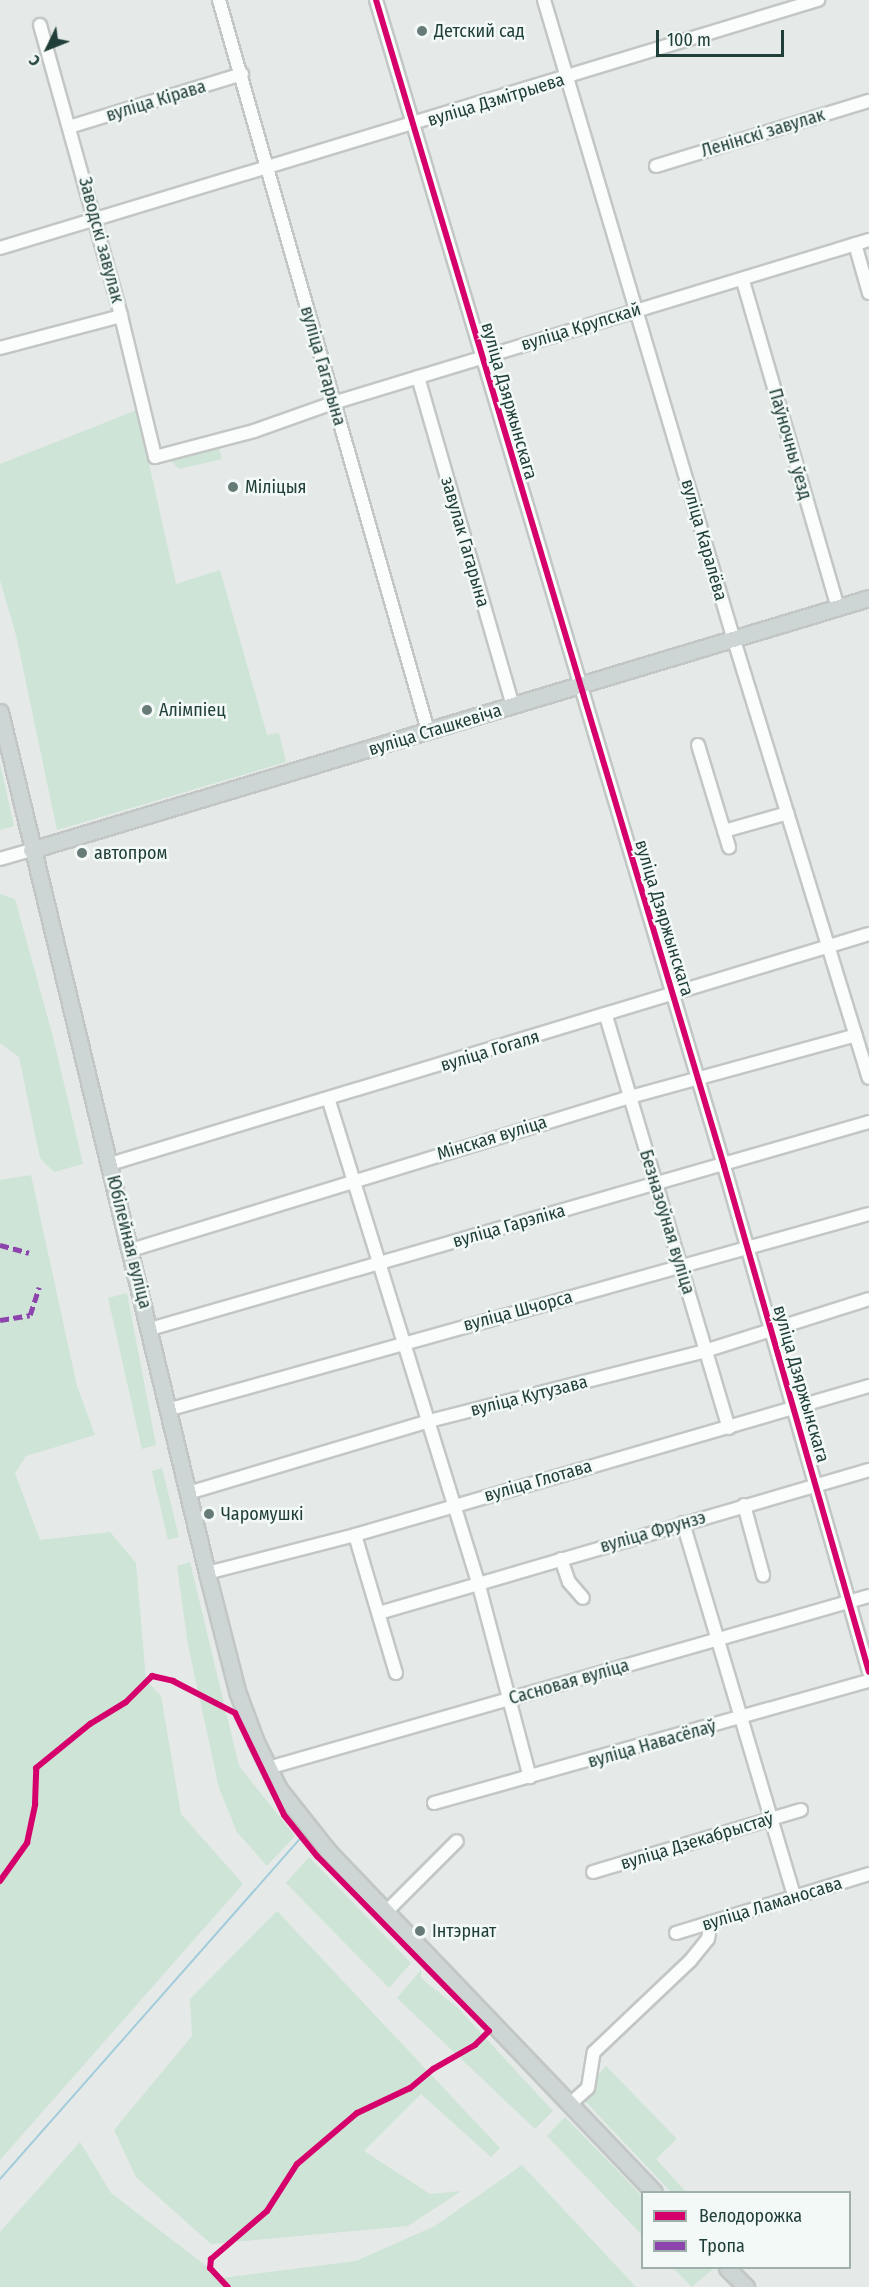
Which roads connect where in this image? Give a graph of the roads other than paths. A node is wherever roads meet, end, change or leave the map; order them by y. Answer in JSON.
{"nodes":[{"id":1,"x":219,"y":0,"type":"edge"},
{"id":2,"x":376,"y":0,"type":"edge"},
{"id":3,"x":544,"y":0,"type":"edge"},
{"id":4,"x":818,"y":0,"type":"edge"},
{"id":5,"x":40,"y":25,"type":"dead end"},
{"id":6,"x":242,"y":74,"type":"junction"},
{"id":7,"x":570,"y":78,"type":"junction"},
{"id":8,"x":869,"y":101,"type":"edge"},
{"id":9,"x":412,"y":126,"type":"junction"},
{"id":10,"x":69,"y":128,"type":"junction"},
{"id":11,"x":656,"y":166,"type":"dead end"},
{"id":12,"x":268,"y":169,"type":"junction"},
{"id":13,"x":96,"y":222,"type":"junction"},
{"id":14,"x":869,"y":240,"type":"edge"},
{"id":15,"x":855,"y":244,"type":"junction"},
{"id":16,"x":0,"y":248,"type":"edge"},
{"id":17,"x":743,"y":281,"type":"junction"},
{"id":18,"x":869,"y":293,"type":"edge"},
{"id":19,"x":637,"y":309,"type":"junction"},
{"id":20,"x":121,"y":316,"type":"junction"},
{"id":21,"x":0,"y":348,"type":"edge"},
{"id":22,"x":481,"y":357,"type":"junction"},
{"id":23,"x":418,"y":377,"type":"junction"},
{"id":24,"x":333,"y":403,"type":"junction"},
{"id":25,"x":155,"y":457,"type":"joint"},
{"id":26,"x":869,"y":598,"type":"edge"},
{"id":27,"x":838,"y":607,"type":"junction"},
{"id":28,"x":734,"y":640,"type":"junction"},
{"id":29,"x":578,"y":688,"type":"junction"},
{"id":30,"x":513,"y":706,"type":"junction"},
{"id":31,"x":0,"y":712,"type":"edge"},
{"id":32,"x":428,"y":731,"type":"junction"},
{"id":33,"x":698,"y":745,"type":"dead end"},
{"id":34,"x":788,"y":813,"type":"junction"},
{"id":35,"x":724,"y":831,"type":"junction"},
{"id":36,"x":729,"y":847,"type":"dead end"},
{"id":37,"x":32,"y":849,"type":"junction"},
{"id":38,"x":0,"y":859,"type":"edge"},
{"id":39,"x":869,"y":934,"type":"edge"},
{"id":40,"x":830,"y":946,"type":"junction"},
{"id":41,"x":672,"y":995,"type":"junction"},
{"id":42,"x":606,"y":1016,"type":"junction"},
{"id":43,"x":856,"y":1035,"type":"junction"},
{"id":44,"x":869,"y":1078,"type":"edge"},
{"id":45,"x":696,"y":1081,"type":"junction"},
{"id":46,"x":630,"y":1097,"type":"junction"},
{"id":47,"x":329,"y":1101,"type":"junction"},
{"id":48,"x":869,"y":1122,"type":"edge"},
{"id":49,"x":110,"y":1164,"type":"junction"},
{"id":50,"x":724,"y":1166,"type":"junction"},
{"id":51,"x":351,"y":1181,"type":"junction"},
{"id":52,"x":656,"y":1185,"type":"junction"},
{"id":53,"x":869,"y":1214,"type":"edge"},
{"id":54,"x":747,"y":1248,"type":"junction"},
{"id":55,"x":131,"y":1250,"type":"junction"},
{"id":56,"x":377,"y":1263,"type":"junction"},
{"id":57,"x":681,"y":1267,"type":"junction"},
{"id":58,"x":869,"y":1299,"type":"edge"},
{"id":59,"x":150,"y":1329,"type":"junction"},
{"id":60,"x":770,"y":1331,"type":"junction"},
{"id":61,"x":401,"y":1343,"type":"junction"},
{"id":62,"x":705,"y":1351,"type":"junction"},
{"id":63,"x":869,"y":1386,"type":"edge"},
{"id":64,"x":791,"y":1407,"type":"junction"},
{"id":65,"x":167,"y":1410,"type":"junction"},
{"id":66,"x":429,"y":1421,"type":"junction"},
{"id":67,"x":729,"y":1428,"type":"junction"},
{"id":68,"x":869,"y":1470,"type":"edge"},
{"id":69,"x":814,"y":1484,"type":"junction"},
{"id":70,"x":188,"y":1493,"type":"junction"},
{"id":71,"x":453,"y":1505,"type":"junction"},
{"id":72,"x":744,"y":1505,"type":"junction"},
{"id":73,"x":683,"y":1523,"type":"junction"},
{"id":74,"x":355,"y":1535,"type":"junction"},
{"id":75,"x":561,"y":1559,"type":"junction"},
{"id":76,"x":207,"y":1573,"type":"junction"},
{"id":77,"x":763,"y":1575,"type":"dead end"},
{"id":78,"x":478,"y":1582,"type":"junction"},
{"id":79,"x":869,"y":1596,"type":"edge"},
{"id":80,"x":583,"y":1598,"type":"dead end"},
{"id":81,"x":847,"y":1601,"type":"junction"},
{"id":82,"x":379,"y":1613,"type":"junction"},
{"id":83,"x":720,"y":1639,"type":"junction"},
{"id":84,"x":869,"y":1672,"type":"edge"},
{"id":85,"x":396,"y":1673,"type":"dead end"},
{"id":86,"x":869,"y":1681,"type":"edge"},
{"id":87,"x":510,"y":1699,"type":"junction"},
{"id":88,"x":742,"y":1719,"type":"junction"},
{"id":89,"x":268,"y":1768,"type":"junction"},
{"id":90,"x":530,"y":1777,"type":"junction"},
{"id":91,"x":434,"y":1803,"type":"dead end"},
{"id":92,"x":801,"y":1810,"type":"dead end"},
{"id":93,"x":770,"y":1819,"type":"junction"},
{"id":94,"x":457,"y":1841,"type":"dead end"},
{"id":95,"x":593,"y":1872,"type":"dead end"},
{"id":96,"x":869,"y":1874,"type":"edge"},
{"id":97,"x":794,"y":1896,"type":"junction"},
{"id":98,"x":386,"y":1912,"type":"junction"},
{"id":99,"x":711,"y":1922,"type":"junction"},
{"id":100,"x":676,"y":1933,"type":"dead end"},
{"id":101,"x":569,"y":2105,"type":"junction"},
{"id":102,"x":652,"y":2191,"type":"edge"},
{"id":103,"x":728,"y":2269,"type":"edge"},
{"id":104,"x":746,"y":2287,"type":"edge"}],
"edges":[{"from":1,"to":6,"type":"street","name":"вуліца Гагарына"},
{"from":2,"to":9,"type":"street","name":"вуліца Дзяржынскага"},
{"from":3,"to":7,"type":"street","name":"вуліца Каралёва"},
{"from":4,"to":7,"type":"street","name":"вуліца Дзмітрыева"},
{"from":5,"to":10,"type":"street","name":"Заводскі завулак"},
{"from":6,"to":10,"type":"street","name":"вуліца Кірава"},
{"from":6,"to":12,"type":"street","name":"вуліца Гагарына"},
{"from":7,"to":9,"type":"street","name":"вуліца Дзмітрыева"},
{"from":7,"to":19,"type":"street","name":"вуліца Каралёва"},
{"from":8,"to":11,"type":"street","name":"Ленінскі завулак"},
{"from":9,"to":12,"type":"street","name":"вуліца Дзмітрыева"},
{"from":9,"to":22,"type":"street","name":"вуліца Дзяржынскага"},
{"from":10,"to":13,"type":"street","name":"Заводскі завулак"},
{"from":12,"to":13,"type":"street","name":"вуліца Дзмітрыева"},
{"from":12,"to":24,"type":"street","name":"вуліца Гагарына"},
{"from":13,"to":16,"type":"street","name":"вуліца Дзмітрыева"},
{"from":13,"to":20,"type":"street","name":"Заводскі завулак"},
{"from":14,"to":15,"type":"street","name":"вуліца Крупскай"},
{"from":15,"to":17,"type":"street","name":"вуліца Крупскай"},
{"from":15,"to":18,"type":"street"},
{"from":17,"to":19,"type":"street","name":"вуліца Крупскай"},
{"from":17,"to":27,"type":"street","name":"Паўночны ўезд"},
{"from":19,"to":22,"type":"street","name":"вуліца Крупскай"},
{"from":19,"to":28,"type":"street","name":"вуліца Каралёва"},
{"from":20,"to":21,"type":"street"},
{"from":20,"to":25,"type":"street","name":"Заводскі завулак"},
{"from":22,"to":23,"type":"street","name":"вуліца Крупскай"},
{"from":22,"to":29,"type":"street","name":"вуліца Дзяржынскага"},
{"from":23,"to":24,"type":"street","name":"вуліца Крупскай"},
{"from":23,"to":30,"type":"street","name":"завулак Гагарына"},
{"from":24,"to":25,"type":"street","name":"вуліца Крупскай"},
{"from":24,"to":32,"type":"street","name":"вуліца Гагарына"},
{"from":26,"to":27,"type":"main road","name":"вуліца Сташкевіча"},
{"from":27,"to":28,"type":"main road","name":"вуліца Сташкевіча"},
{"from":28,"to":29,"type":"main road","name":"вуліца Сташкевіча"},
{"from":28,"to":34,"type":"street","name":"вуліца Каралёва"},
{"from":29,"to":30,"type":"main road","name":"вуліца Сташкевіча"},
{"from":29,"to":41,"type":"street","name":"вуліца Дзяржынскага"},
{"from":30,"to":32,"type":"main road","name":"вуліца Сташкевіча"},
{"from":31,"to":37,"type":"main road","name":"Юбілейная вуліца"},
{"from":32,"to":37,"type":"main road","name":"вуліца Сташкевіча"},
{"from":33,"to":35,"type":"street"},
{"from":34,"to":35,"type":"street"},
{"from":34,"to":40,"type":"street","name":"вуліца Каралёва"},
{"from":35,"to":36,"type":"street"},
{"from":37,"to":38,"type":"street","name":"вуліца Сташкевіча"},
{"from":37,"to":49,"type":"main road","name":"Юбілейная вуліца"},
{"from":39,"to":40,"type":"street","name":"вуліца Гогаля"},
{"from":40,"to":41,"type":"street","name":"вуліца Гогаля"},
{"from":40,"to":43,"type":"street","name":"вуліца Каралёва"},
{"from":41,"to":42,"type":"street","name":"вуліца Гогаля"},
{"from":41,"to":45,"type":"street","name":"вуліца Дзяржынскага"},
{"from":42,"to":46,"type":"street","name":"Безназоўная вуліца"},
{"from":42,"to":47,"type":"street","name":"вуліца Гогаля"},
{"from":43,"to":44,"type":"street","name":"вуліца Каралёва"},
{"from":43,"to":45,"type":"street","name":"Мінская вуліца"},
{"from":45,"to":46,"type":"street","name":"Мінская вуліца"},
{"from":45,"to":50,"type":"street","name":"вуліца Дзяржынскага"},
{"from":46,"to":51,"type":"street","name":"Мінская вуліца"},
{"from":46,"to":52,"type":"street","name":"Безназоўная вуліца"},
{"from":47,"to":49,"type":"street","name":"вуліца Гогаля"},
{"from":47,"to":51,"type":"street"},
{"from":48,"to":50,"type":"street","name":"вуліца Гарэліка"},
{"from":49,"to":55,"type":"main road","name":"Юбілейная вуліца"},
{"from":50,"to":52,"type":"street","name":"вуліца Гарэліка"},
{"from":50,"to":54,"type":"street","name":"вуліца Дзяржынскага"},
{"from":51,"to":55,"type":"street","name":"Мінская вуліца"},
{"from":51,"to":56,"type":"street"},
{"from":52,"to":56,"type":"street","name":"вуліца Гарэліка"},
{"from":52,"to":57,"type":"street","name":"Безназоўная вуліца"},
{"from":53,"to":54,"type":"street","name":"вуліца Шчорса"},
{"from":54,"to":57,"type":"street","name":"вуліца Шчорса"},
{"from":54,"to":60,"type":"street","name":"вуліца Дзяржынскага"},
{"from":55,"to":59,"type":"main road","name":"Юбілейная вуліца"},
{"from":56,"to":59,"type":"street","name":"вуліца Гарэліка"},
{"from":56,"to":61,"type":"street"},
{"from":57,"to":61,"type":"street","name":"вуліца Шчорса"},
{"from":57,"to":62,"type":"street","name":"Безназоўная вуліца"},
{"from":58,"to":60,"type":"street","name":"вуліца Кутузава"},
{"from":59,"to":65,"type":"main road","name":"Юбілейная вуліца"},
{"from":60,"to":62,"type":"street","name":"вуліца Кутузава"},
{"from":60,"to":64,"type":"street","name":"вуліца Дзяржынскага"},
{"from":61,"to":65,"type":"street","name":"вуліца Шчорса"},
{"from":61,"to":66,"type":"street"},
{"from":62,"to":66,"type":"street","name":"вуліца Кутузава"},
{"from":62,"to":67,"type":"street","name":"Безназоўная вуліца"},
{"from":63,"to":64,"type":"street","name":"вуліца Глотава"},
{"from":64,"to":67,"type":"street","name":"вуліца Глотава"},
{"from":64,"to":69,"type":"street","name":"вуліца Дзяржынскага"},
{"from":65,"to":70,"type":"main road","name":"Юбілейная вуліца"},
{"from":66,"to":70,"type":"street","name":"вуліца Кутузава"},
{"from":66,"to":71,"type":"street"},
{"from":67,"to":71,"type":"street","name":"вуліца Глотава"},
{"from":68,"to":69,"type":"street","name":"вуліца Фрунзэ"},
{"from":69,"to":72,"type":"street","name":"вуліца Фрунзэ"},
{"from":69,"to":81,"type":"street","name":"вуліца Дзяржынскага"},
{"from":70,"to":76,"type":"main road","name":"Юбілейная вуліца"},
{"from":71,"to":74,"type":"street","name":"вуліца Глотава"},
{"from":71,"to":78,"type":"street"},
{"from":72,"to":73,"type":"street","name":"вуліца Фрунзэ"},
{"from":72,"to":77,"type":"street"},
{"from":73,"to":75,"type":"street","name":"вуліца Фрунзэ"},
{"from":73,"to":83,"type":"street"},
{"from":74,"to":76,"type":"street","name":"вуліца Глотава"},
{"from":74,"to":82,"type":"street"},
{"from":75,"to":78,"type":"street","name":"вуліца Фрунзэ"},
{"from":75,"to":80,"type":"street"},
{"from":76,"to":89,"type":"main road","name":"Юбілейная вуліца"},
{"from":78,"to":82,"type":"street","name":"вуліца Фрунзэ"},
{"from":78,"to":87,"type":"street"},
{"from":79,"to":81,"type":"street","name":"Сасновая вуліца"},
{"from":81,"to":83,"type":"street","name":"Сасновая вуліца"},
{"from":81,"to":84,"type":"street","name":"вуліца Дзяржынскага"},
{"from":82,"to":85,"type":"street"},
{"from":83,"to":87,"type":"street","name":"Сасновая вуліца"},
{"from":83,"to":88,"type":"street"},
{"from":86,"to":88,"type":"street","name":"вуліца Навасёлаў"},
{"from":87,"to":89,"type":"street","name":"Сасновая вуліца"},
{"from":87,"to":90,"type":"street"},
{"from":88,"to":90,"type":"street","name":"вуліца Навасёлаў"},
{"from":88,"to":93,"type":"street"},
{"from":89,"to":98,"type":"main road","name":"Юбілейная вуліца"},
{"from":90,"to":91,"type":"street","name":"вуліца Навасёлаў"},
{"from":92,"to":93,"type":"street","name":"вуліца Дзекабрыстаў"},
{"from":93,"to":95,"type":"street","name":"вуліца Дзекабрыстаў"},
{"from":93,"to":97,"type":"street"},
{"from":94,"to":98,"type":"street"},
{"from":96,"to":97,"type":"street","name":"вуліца Ламаносава"},
{"from":97,"to":99,"type":"street","name":"вуліца Ламаносава"},
{"from":98,"to":101,"type":"main road","name":"Юбілейная вуліца"},
{"from":99,"to":100,"type":"street","name":"вуліца Ламаносава"},
{"from":99,"to":101,"type":"street"},
{"from":101,"to":102,"type":"main road","name":"Юбілейная вуліца"},
{"from":103,"to":104,"type":"main road"}]}
